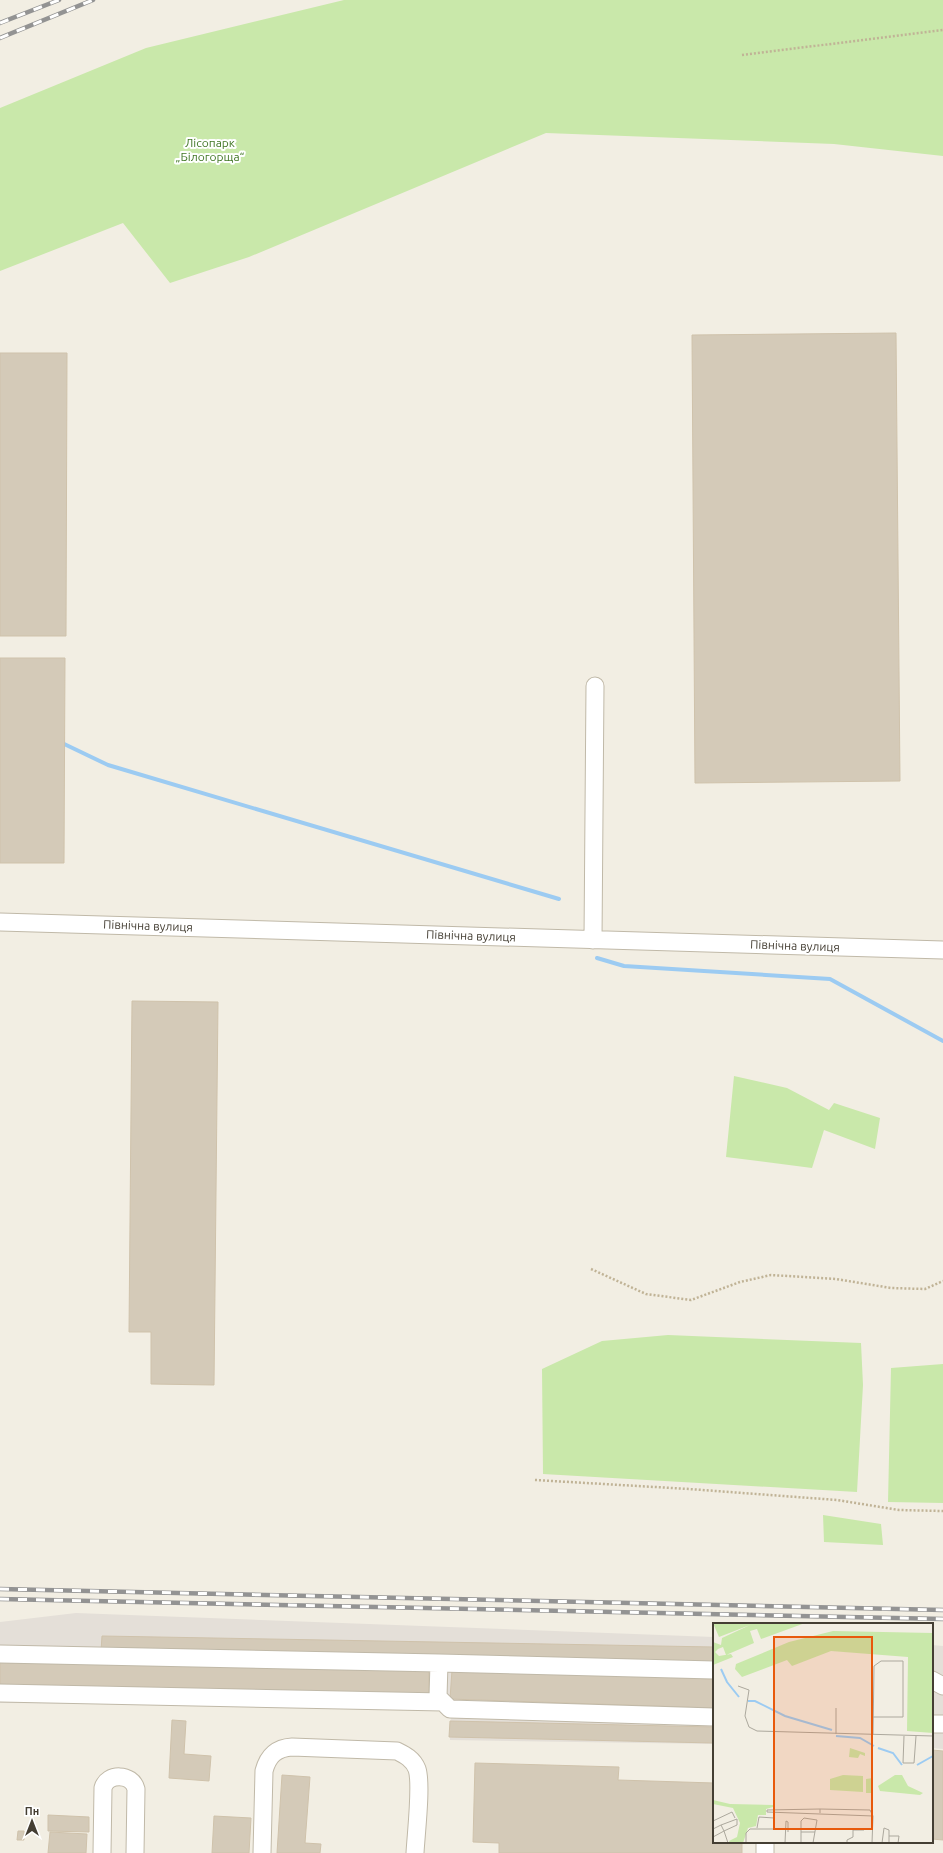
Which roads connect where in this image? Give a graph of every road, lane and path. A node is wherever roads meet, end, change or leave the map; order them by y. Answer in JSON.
{"nodes":[{"id":1,"x":943,"y":30,"type":"edge"},
{"id":2,"x":742,"y":55,"type":"dead end"},
{"id":3,"x":595,"y":686,"type":"dead end"},
{"id":4,"x":0,"y":922,"type":"edge"},
{"id":5,"x":593,"y":940,"type":"junction"},
{"id":6,"x":943,"y":950,"type":"edge"},
{"id":7,"x":591,"y":1268,"type":"dead end"},
{"id":8,"x":943,"y":1281,"type":"edge"},
{"id":9,"x":536,"y":1480,"type":"dead end"},
{"id":10,"x":943,"y":1511,"type":"edge"},
{"id":11,"x":0,"y":1654,"type":"edge"},
{"id":12,"x":439,"y":1663,"type":"junction"},
{"id":13,"x":713,"y":1670,"type":"edge"},
{"id":14,"x":933,"y":1681,"type":"edge"},
{"id":15,"x":943,"y":1686,"type":"edge"},
{"id":16,"x":0,"y":1693,"type":"edge"},
{"id":17,"x":443,"y":1702,"type":"junction"},
{"id":18,"x":713,"y":1717,"type":"edge"},
{"id":19,"x":102,"y":1853,"type":"edge"},
{"id":20,"x":135,"y":1853,"type":"edge"},
{"id":21,"x":262,"y":1853,"type":"edge"},
{"id":22,"x":415,"y":1853,"type":"edge"}],
"edges":[{"from":1,"to":2,"type":"path"},
{"from":3,"to":5,"type":"street"},
{"from":4,"to":5,"type":"street","name":"Північна вулиця"},
{"from":5,"to":6,"type":"street","name":"Північна вулиця"},
{"from":7,"to":8,"type":"path"},
{"from":9,"to":10,"type":"path"},
{"from":11,"to":12,"type":"street"},
{"from":12,"to":13,"type":"street"},
{"from":12,"to":17,"type":"street"},
{"from":14,"to":15,"type":"street"},
{"from":16,"to":17,"type":"street"},
{"from":17,"to":18,"type":"street"},
{"from":19,"to":20,"type":"street"},
{"from":21,"to":22,"type":"street"}]}
